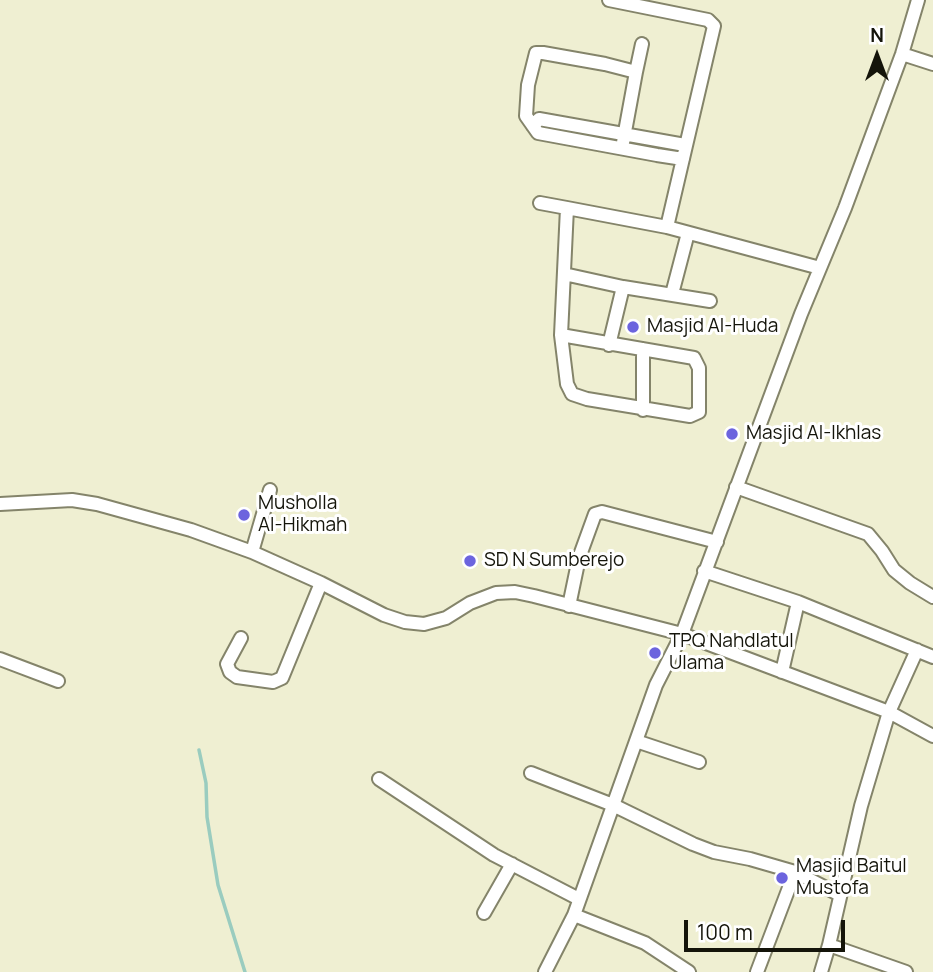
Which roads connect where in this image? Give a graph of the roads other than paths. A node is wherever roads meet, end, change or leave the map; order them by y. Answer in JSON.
{"nodes":[{"id":1,"x":608,"y":0,"type":"edge"},
{"id":2,"x":918,"y":0,"type":"edge"},
{"id":3,"x":652,"y":4,"type":"edge"},
{"id":4,"x":642,"y":44,"type":"dead end"},
{"id":5,"x":902,"y":54,"type":"junction"},
{"id":6,"x":933,"y":64,"type":"edge"},
{"id":7,"x":636,"y":72,"type":"junction"},
{"id":8,"x":533,"y":125,"type":"junction"},
{"id":9,"x":625,"y":134,"type":"junction"},
{"id":10,"x":685,"y":145,"type":"junction"},
{"id":11,"x":622,"y":148,"type":"junction"},
{"id":12,"x":684,"y":159,"type":"junction"},
{"id":13,"x":540,"y":203,"type":"dead end"},
{"id":14,"x":567,"y":208,"type":"junction"},
{"id":15,"x":667,"y":227,"type":"junction"},
{"id":16,"x":688,"y":233,"type":"junction"},
{"id":17,"x":820,"y":268,"type":"junction"},
{"id":18,"x":564,"y":274,"type":"junction"},
{"id":19,"x":623,"y":287,"type":"junction"},
{"id":20,"x":672,"y":294,"type":"junction"},
{"id":21,"x":710,"y":301,"type":"dead end"},
{"id":22,"x":561,"y":335,"type":"junction"},
{"id":23,"x":609,"y":345,"type":"junction"},
{"id":24,"x":643,"y":349,"type":"junction"},
{"id":25,"x":643,"y":410,"type":"junction"},
{"id":26,"x":736,"y":487,"type":"junction"},
{"id":27,"x":270,"y":490,"type":"dead end"},
{"id":28,"x":0,"y":504,"type":"edge"},
{"id":29,"x":717,"y":542,"type":"junction"},
{"id":30,"x":252,"y":552,"type":"junction"},
{"id":31,"x":704,"y":571,"type":"junction"},
{"id":32,"x":321,"y":583,"type":"junction"},
{"id":33,"x":933,"y":597,"type":"edge"},
{"id":34,"x":798,"y":602,"type":"junction"},
{"id":35,"x":569,"y":606,"type":"junction"},
{"id":36,"x":682,"y":634,"type":"junction"},
{"id":37,"x":241,"y":638,"type":"dead end"},
{"id":38,"x":916,"y":650,"type":"junction"},
{"id":39,"x":933,"y":657,"type":"edge"},
{"id":40,"x":0,"y":659,"type":"edge"},
{"id":41,"x":782,"y":672,"type":"junction"},
{"id":42,"x":58,"y":681,"type":"dead end"},
{"id":43,"x":889,"y":712,"type":"junction"},
{"id":44,"x":933,"y":736,"type":"edge"},
{"id":45,"x":636,"y":741,"type":"junction"},
{"id":46,"x":699,"y":761,"type":"dead end"},
{"id":47,"x":531,"y":774,"type":"dead end"},
{"id":48,"x":379,"y":779,"type":"dead end"},
{"id":49,"x":613,"y":805,"type":"junction"},
{"id":50,"x":512,"y":864,"type":"junction"},
{"id":51,"x":795,"y":872,"type":"junction"},
{"id":52,"x":840,"y":895,"type":"junction"},
{"id":53,"x":579,"y":899,"type":"junction"},
{"id":54,"x":484,"y":913,"type":"dead end"},
{"id":55,"x":574,"y":915,"type":"junction"},
{"id":56,"x":829,"y":945,"type":"junction"},
{"id":57,"x":545,"y":972,"type":"edge"},
{"id":58,"x":689,"y":972,"type":"edge"},
{"id":59,"x":757,"y":972,"type":"edge"},
{"id":60,"x":821,"y":972,"type":"edge"},
{"id":61,"x":906,"y":972,"type":"edge"}],
"edges":[{"from":1,"to":3,"type":"street"},
{"from":2,"to":5,"type":"street"},
{"from":3,"to":10,"type":"street"},
{"from":4,"to":7,"type":"street"},
{"from":5,"to":6,"type":"street"},
{"from":5,"to":17,"type":"street"},
{"from":7,"to":8,"type":"street"},
{"from":7,"to":9,"type":"street"},
{"from":8,"to":9,"type":"street"},
{"from":8,"to":11,"type":"street"},
{"from":9,"to":10,"type":"street"},
{"from":9,"to":11,"type":"street"},
{"from":10,"to":12,"type":"street"},
{"from":11,"to":12,"type":"street"},
{"from":12,"to":15,"type":"street"},
{"from":13,"to":14,"type":"street"},
{"from":14,"to":15,"type":"street"},
{"from":14,"to":18,"type":"street"},
{"from":15,"to":16,"type":"street"},
{"from":16,"to":17,"type":"street"},
{"from":16,"to":20,"type":"street"},
{"from":17,"to":26,"type":"street"},
{"from":18,"to":19,"type":"street"},
{"from":18,"to":22,"type":"street"},
{"from":19,"to":20,"type":"street"},
{"from":19,"to":23,"type":"street"},
{"from":20,"to":21,"type":"street"},
{"from":22,"to":23,"type":"street"},
{"from":22,"to":25,"type":"street"},
{"from":23,"to":24,"type":"street"},
{"from":24,"to":25,"type":"street"},
{"from":24,"to":25,"type":"street"},
{"from":26,"to":29,"type":"street"},
{"from":26,"to":33,"type":"street"},
{"from":27,"to":30,"type":"street"},
{"from":28,"to":30,"type":"street"},
{"from":29,"to":31,"type":"street"},
{"from":29,"to":35,"type":"street"},
{"from":30,"to":32,"type":"street"},
{"from":31,"to":34,"type":"street"},
{"from":31,"to":36,"type":"street"},
{"from":32,"to":35,"type":"street"},
{"from":32,"to":37,"type":"street"},
{"from":34,"to":38,"type":"street"},
{"from":34,"to":41,"type":"street"},
{"from":35,"to":36,"type":"street"},
{"from":36,"to":41,"type":"street"},
{"from":36,"to":45,"type":"street"},
{"from":38,"to":39,"type":"street"},
{"from":38,"to":43,"type":"street"},
{"from":40,"to":42,"type":"street"},
{"from":41,"to":43,"type":"street"},
{"from":43,"to":44,"type":"street"},
{"from":43,"to":52,"type":"street"},
{"from":45,"to":46,"type":"street"},
{"from":45,"to":49,"type":"street"},
{"from":47,"to":49,"type":"street"},
{"from":48,"to":50,"type":"street"},
{"from":49,"to":51,"type":"street"},
{"from":49,"to":53,"type":"street"},
{"from":50,"to":53,"type":"street"},
{"from":50,"to":54,"type":"street"},
{"from":51,"to":52,"type":"street"},
{"from":51,"to":59,"type":"street"},
{"from":52,"to":56,"type":"street"},
{"from":53,"to":55,"type":"street"},
{"from":55,"to":57,"type":"street"},
{"from":55,"to":58,"type":"street"},
{"from":56,"to":60,"type":"street"},
{"from":56,"to":61,"type":"street"}]}
